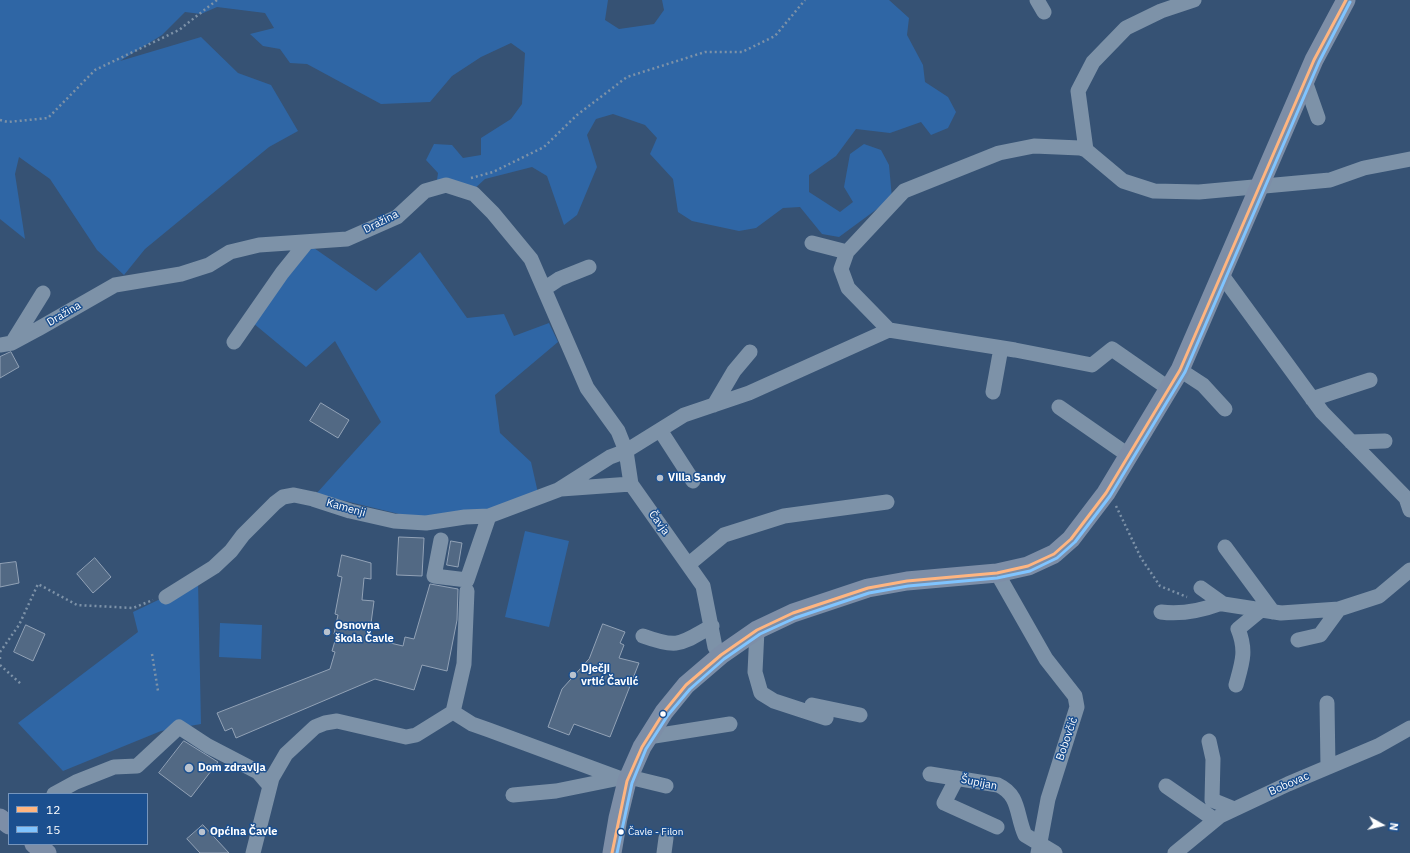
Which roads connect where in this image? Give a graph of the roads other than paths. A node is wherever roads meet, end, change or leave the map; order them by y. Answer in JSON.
{"nodes":[{"id":1,"x":1194,"y":0,"type":"edge"},
{"id":2,"x":1346,"y":0,"type":"edge"},
{"id":3,"x":1305,"y":81,"type":"junction"},
{"id":4,"x":1318,"y":118,"type":"dead end"},
{"id":5,"x":1086,"y":150,"type":"junction"},
{"id":6,"x":1410,"y":160,"type":"edge"},
{"id":7,"x":1260,"y":185,"type":"junction"},
{"id":8,"x":307,"y":242,"type":"junction"},
{"id":9,"x":812,"y":243,"type":"dead end"},
{"id":10,"x":847,"y":252,"type":"junction"},
{"id":11,"x":589,"y":267,"type":"dead end"},
{"id":12,"x":1221,"y":274,"type":"junction"},
{"id":13,"x":544,"y":289,"type":"junction"},
{"id":14,"x":43,"y":293,"type":"dead end"},
{"id":15,"x":889,"y":330,"type":"junction"},
{"id":16,"x":234,"y":342,"type":"dead end"},
{"id":17,"x":6,"y":344,"type":"edge"},
{"id":18,"x":1001,"y":348,"type":"junction"},
{"id":19,"x":750,"y":352,"type":"dead end"},
{"id":20,"x":1180,"y":370,"type":"junction"},
{"id":21,"x":1370,"y":380,"type":"dead end"},
{"id":22,"x":1168,"y":388,"type":"junction"},
{"id":23,"x":993,"y":392,"type":"dead end"},
{"id":24,"x":1312,"y":399,"type":"junction"},
{"id":25,"x":714,"y":405,"type":"junction"},
{"id":26,"x":1059,"y":407,"type":"dead end"},
{"id":27,"x":1224,"y":409,"type":"dead end"},
{"id":28,"x":660,"y":430,"type":"junction"},
{"id":29,"x":1384,"y":441,"type":"dead end"},
{"id":30,"x":1351,"y":442,"type":"junction"},
{"id":31,"x":626,"y":451,"type":"junction"},
{"id":32,"x":1128,"y":455,"type":"junction"},
{"id":33,"x":693,"y":480,"type":"dead end"},
{"id":34,"x":631,"y":484,"type":"junction"},
{"id":35,"x":558,"y":490,"type":"junction"},
{"id":36,"x":1409,"y":500,"type":"edge"},
{"id":37,"x":888,"y":502,"type":"dead end"},
{"id":38,"x":489,"y":516,"type":"junction"},
{"id":39,"x":440,"y":540,"type":"dead end"},
{"id":40,"x":1225,"y":547,"type":"dead end"},
{"id":41,"x":689,"y":564,"type":"junction"},
{"id":42,"x":1410,"y":570,"type":"edge"},
{"id":43,"x":997,"y":574,"type":"junction"},
{"id":44,"x":1201,"y":588,"type":"dead end"},
{"id":45,"x":467,"y":591,"type":"dead end"},
{"id":46,"x":160,"y":598,"type":"road end"},
{"id":47,"x":1220,"y":603,"type":"junction"},
{"id":48,"x":1339,"y":609,"type":"junction"},
{"id":49,"x":1268,"y":611,"type":"junction"},
{"id":50,"x":1161,"y":612,"type":"dead end"},
{"id":51,"x":712,"y":626,"type":"junction"},
{"id":52,"x":757,"y":630,"type":"junction"},
{"id":53,"x":643,"y":636,"type":"dead end"},
{"id":54,"x":1298,"y":640,"type":"dead end"},
{"id":55,"x":720,"y":655,"type":"junction"},
{"id":56,"x":1236,"y":685,"type":"dead end"},
{"id":57,"x":764,"y":695,"type":"junction"},
{"id":58,"x":1327,"y":703,"type":"dead end"},
{"id":59,"x":453,"y":712,"type":"junction"},
{"id":60,"x":860,"y":715,"type":"dead end"},
{"id":61,"x":826,"y":718,"type":"dead end"},
{"id":62,"x":730,"y":724,"type":"dead end"},
{"id":63,"x":1410,"y":728,"type":"edge"},
{"id":64,"x":648,"y":737,"type":"junction"},
{"id":65,"x":1209,"y":741,"type":"dead end"},
{"id":66,"x":1328,"y":767,"type":"junction"},
{"id":67,"x":930,"y":774,"type":"dead end"},
{"id":68,"x":957,"y":778,"type":"junction"},
{"id":69,"x":626,"y":779,"type":"junction"},
{"id":70,"x":270,"y":786,"type":"junction"},
{"id":71,"x":666,"y":786,"type":"dead end"},
{"id":72,"x":1166,"y":786,"type":"dead end"},
{"id":73,"x":59,"y":791,"type":"edge"},
{"id":74,"x":513,"y":795,"type":"dead end"},
{"id":75,"x":1234,"y":809,"type":"junction"},
{"id":76,"x":0,"y":818,"type":"edge"},
{"id":77,"x":1215,"y":820,"type":"junction"},
{"id":78,"x":8,"y":824,"type":"edge"},
{"id":79,"x":998,"y":827,"type":"dead end"},
{"id":80,"x":36,"y":845,"type":"edge"},
{"id":81,"x":1039,"y":849,"type":"edge"},
{"id":82,"x":48,"y":853,"type":"edge"},
{"id":83,"x":253,"y":853,"type":"edge"},
{"id":84,"x":612,"y":853,"type":"edge"},
{"id":85,"x":1055,"y":853,"type":"edge"},
{"id":86,"x":1175,"y":853,"type":"edge"}],
"edges":[{"from":1,"to":5,"type":"street"},
{"from":2,"to":3,"type":"main road"},
{"from":3,"to":4,"type":"street"},
{"from":3,"to":7,"type":"main road"},
{"from":5,"to":7,"type":"street"},
{"from":5,"to":10,"type":"street"},
{"from":6,"to":7,"type":"street"},
{"from":7,"to":12,"type":"main road"},
{"from":8,"to":13,"type":"street","name":"Dražina"},
{"from":8,"to":16,"type":"street"},
{"from":8,"to":17,"type":"street","name":"Dražina"},
{"from":9,"to":10,"type":"street"},
{"from":10,"to":15,"type":"street"},
{"from":11,"to":13,"type":"street"},
{"from":12,"to":20,"type":"main road"},
{"from":12,"to":24,"type":"street"},
{"from":13,"to":31,"type":"street","name":"Dražina"},
{"from":14,"to":17,"type":"street"},
{"from":15,"to":18,"type":"street"},
{"from":15,"to":25,"type":"street"},
{"from":18,"to":22,"type":"street"},
{"from":18,"to":23,"type":"street"},
{"from":19,"to":25,"type":"street"},
{"from":20,"to":22,"type":"main road"},
{"from":20,"to":27,"type":"street"},
{"from":21,"to":24,"type":"street"},
{"from":22,"to":32,"type":"main road"},
{"from":24,"to":30,"type":"street"},
{"from":25,"to":28,"type":"street"},
{"from":26,"to":32,"type":"street"},
{"from":28,"to":31,"type":"street"},
{"from":28,"to":33,"type":"street"},
{"from":29,"to":30,"type":"street"},
{"from":30,"to":36,"type":"street"},
{"from":31,"to":34,"type":"street","name":"Čavja"},
{"from":31,"to":35,"type":"street","name":"Kamenji"},
{"from":32,"to":43,"type":"main road"},
{"from":34,"to":35,"type":"street","name":"Kamenji"},
{"from":34,"to":41,"type":"street","name":"Čavja"},
{"from":35,"to":38,"type":"street","name":"Kamenji"},
{"from":37,"to":41,"type":"street"},
{"from":38,"to":39,"type":"street"},
{"from":38,"to":46,"type":"street","name":"Kamenji"},
{"from":40,"to":49,"type":"street"},
{"from":41,"to":51,"type":"street","name":"Čavja"},
{"from":42,"to":48,"type":"street"},
{"from":43,"to":52,"type":"main road"},
{"from":43,"to":81,"type":"street","name":"Bobovčić"},
{"from":44,"to":47,"type":"street"},
{"from":45,"to":59,"type":"street"},
{"from":47,"to":49,"type":"street"},
{"from":47,"to":50,"type":"street"},
{"from":48,"to":49,"type":"street"},
{"from":48,"to":54,"type":"street"},
{"from":49,"to":56,"type":"street"},
{"from":51,"to":53,"type":"street"},
{"from":51,"to":55,"type":"street","name":"Čavja"},
{"from":52,"to":55,"type":"main road"},
{"from":52,"to":57,"type":"street"},
{"from":55,"to":64,"type":"main road"},
{"from":57,"to":60,"type":"street"},
{"from":57,"to":61,"type":"street"},
{"from":58,"to":66,"type":"street"},
{"from":59,"to":69,"type":"street"},
{"from":59,"to":70,"type":"street"},
{"from":62,"to":64,"type":"street"},
{"from":63,"to":66,"type":"street","name":"Bobovac"},
{"from":64,"to":69,"type":"main road"},
{"from":65,"to":75,"type":"street"},
{"from":66,"to":75,"type":"street","name":"Bobovac"},
{"from":67,"to":68,"type":"street","name":"Šupijan"},
{"from":68,"to":79,"type":"street"},
{"from":68,"to":81,"type":"street","name":"Šupijan"},
{"from":69,"to":71,"type":"street"},
{"from":69,"to":74,"type":"street"},
{"from":69,"to":84,"type":"main road"},
{"from":70,"to":73,"type":"street"},
{"from":70,"to":83,"type":"street"},
{"from":72,"to":77,"type":"street"},
{"from":75,"to":77,"type":"street","name":"Bobovac"},
{"from":76,"to":78,"type":"main road"},
{"from":77,"to":86,"type":"street","name":"Bobovac"},
{"from":80,"to":82,"type":"main road"},
{"from":81,"to":85,"type":"street"}]}
